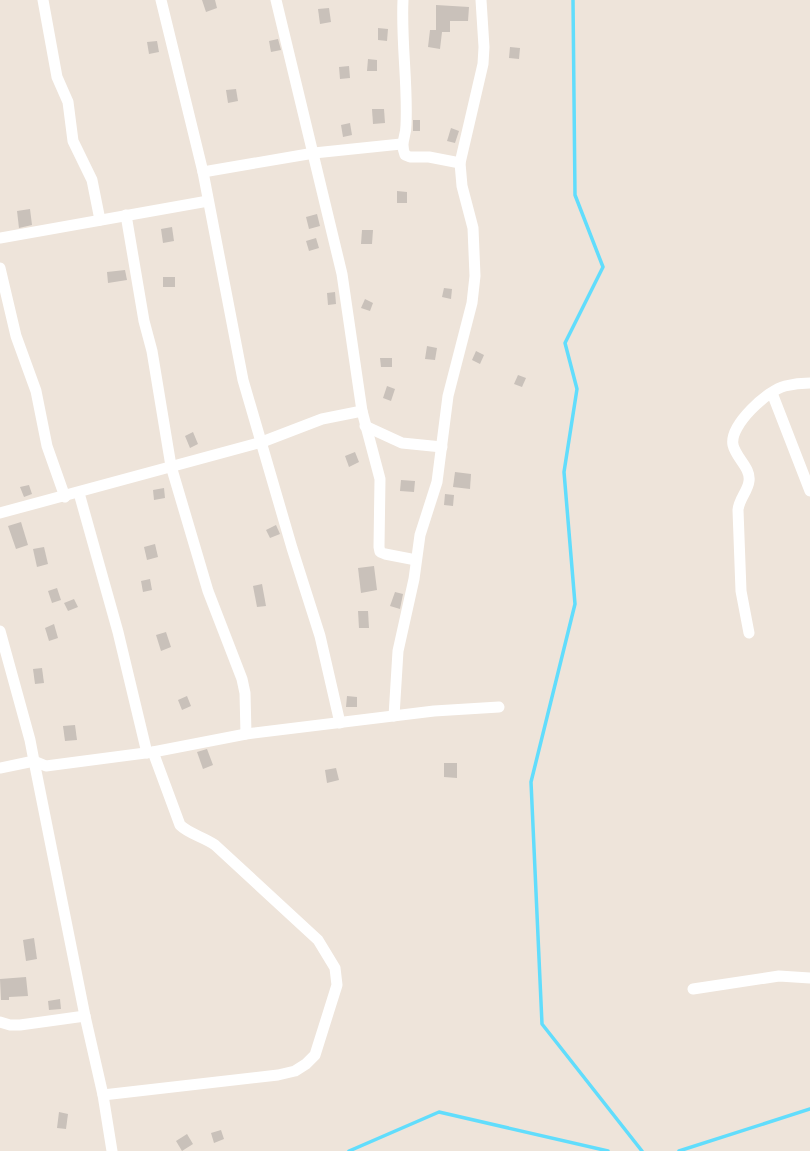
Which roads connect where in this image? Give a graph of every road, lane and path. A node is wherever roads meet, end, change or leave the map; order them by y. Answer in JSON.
{"nodes":[{"id":1,"x":42,"y":0,"type":"edge"},
{"id":2,"x":161,"y":0,"type":"edge"},
{"id":3,"x":276,"y":0,"type":"edge"},
{"id":4,"x":403,"y":0,"type":"edge"},
{"id":5,"x":481,"y":0,"type":"edge"},
{"id":6,"x":401,"y":144,"type":"junction"},
{"id":7,"x":314,"y":153,"type":"junction"},
{"id":8,"x":460,"y":162,"type":"junction"},
{"id":9,"x":203,"y":172,"type":"junction"},
{"id":10,"x":208,"y":201,"type":"junction"},
{"id":11,"x":126,"y":215,"type":"junction"},
{"id":12,"x":100,"y":220,"type":"junction"},
{"id":13,"x":0,"y":238,"type":"edge"},
{"id":14,"x":0,"y":268,"type":"edge"},
{"id":15,"x":810,"y":382,"type":"edge"},
{"id":16,"x":772,"y":393,"type":"junction"},
{"id":17,"x":362,"y":411,"type":"junction"},
{"id":18,"x":365,"y":426,"type":"junction"},
{"id":19,"x":262,"y":442,"type":"junction"},
{"id":20,"x":442,"y":447,"type":"junction"},
{"id":21,"x":171,"y":466,"type":"junction"},
{"id":22,"x":810,"y":491,"type":"edge"},
{"id":23,"x":79,"y":493,"type":"junction"},
{"id":24,"x":65,"y":497,"type":"junction"},
{"id":25,"x":0,"y":513,"type":"edge"},
{"id":26,"x":416,"y":560,"type":"junction"},
{"id":27,"x":0,"y":631,"type":"edge"},
{"id":28,"x":749,"y":633,"type":"dead end"},
{"id":29,"x":499,"y":708,"type":"dead end"},
{"id":30,"x":394,"y":716,"type":"junction"},
{"id":31,"x":340,"y":723,"type":"junction"},
{"id":32,"x":246,"y":734,"type":"junction"},
{"id":33,"x":150,"y":752,"type":"junction"},
{"id":34,"x":34,"y":761,"type":"junction"},
{"id":35,"x":0,"y":768,"type":"edge"},
{"id":36,"x":810,"y":978,"type":"edge"},
{"id":37,"x":692,"y":989,"type":"dead end"},
{"id":38,"x":85,"y":1016,"type":"junction"},
{"id":39,"x":0,"y":1022,"type":"edge"},
{"id":40,"x":103,"y":1095,"type":"junction"},
{"id":41,"x":112,"y":1151,"type":"edge"}],
"edges":[{"from":1,"to":12,"type":"street"},
{"from":2,"to":9,"type":"street"},
{"from":3,"to":7,"type":"street"},
{"from":4,"to":6,"type":"street"},
{"from":5,"to":8,"type":"street"},
{"from":6,"to":7,"type":"street"},
{"from":6,"to":8,"type":"street"},
{"from":7,"to":9,"type":"street"},
{"from":7,"to":17,"type":"street"},
{"from":8,"to":20,"type":"street"},
{"from":9,"to":10,"type":"street"},
{"from":10,"to":11,"type":"street"},
{"from":10,"to":19,"type":"street"},
{"from":11,"to":12,"type":"street"},
{"from":11,"to":21,"type":"street"},
{"from":12,"to":13,"type":"street"},
{"from":14,"to":24,"type":"street"},
{"from":15,"to":16,"type":"street"},
{"from":16,"to":22,"type":"street"},
{"from":16,"to":28,"type":"street"},
{"from":17,"to":18,"type":"street"},
{"from":17,"to":19,"type":"street"},
{"from":18,"to":20,"type":"street"},
{"from":18,"to":26,"type":"street"},
{"from":19,"to":21,"type":"street"},
{"from":19,"to":31,"type":"street"},
{"from":20,"to":26,"type":"street"},
{"from":21,"to":23,"type":"street"},
{"from":21,"to":32,"type":"street"},
{"from":23,"to":24,"type":"street"},
{"from":23,"to":33,"type":"street"},
{"from":24,"to":25,"type":"street"},
{"from":26,"to":30,"type":"street"},
{"from":27,"to":34,"type":"street"},
{"from":29,"to":30,"type":"street"},
{"from":30,"to":31,"type":"street"},
{"from":31,"to":32,"type":"street"},
{"from":32,"to":33,"type":"street"},
{"from":33,"to":34,"type":"street"},
{"from":33,"to":40,"type":"street"},
{"from":34,"to":35,"type":"street"},
{"from":34,"to":38,"type":"street"},
{"from":36,"to":37,"type":"street"},
{"from":38,"to":39,"type":"street"},
{"from":38,"to":40,"type":"street"},
{"from":40,"to":41,"type":"street"}]}
